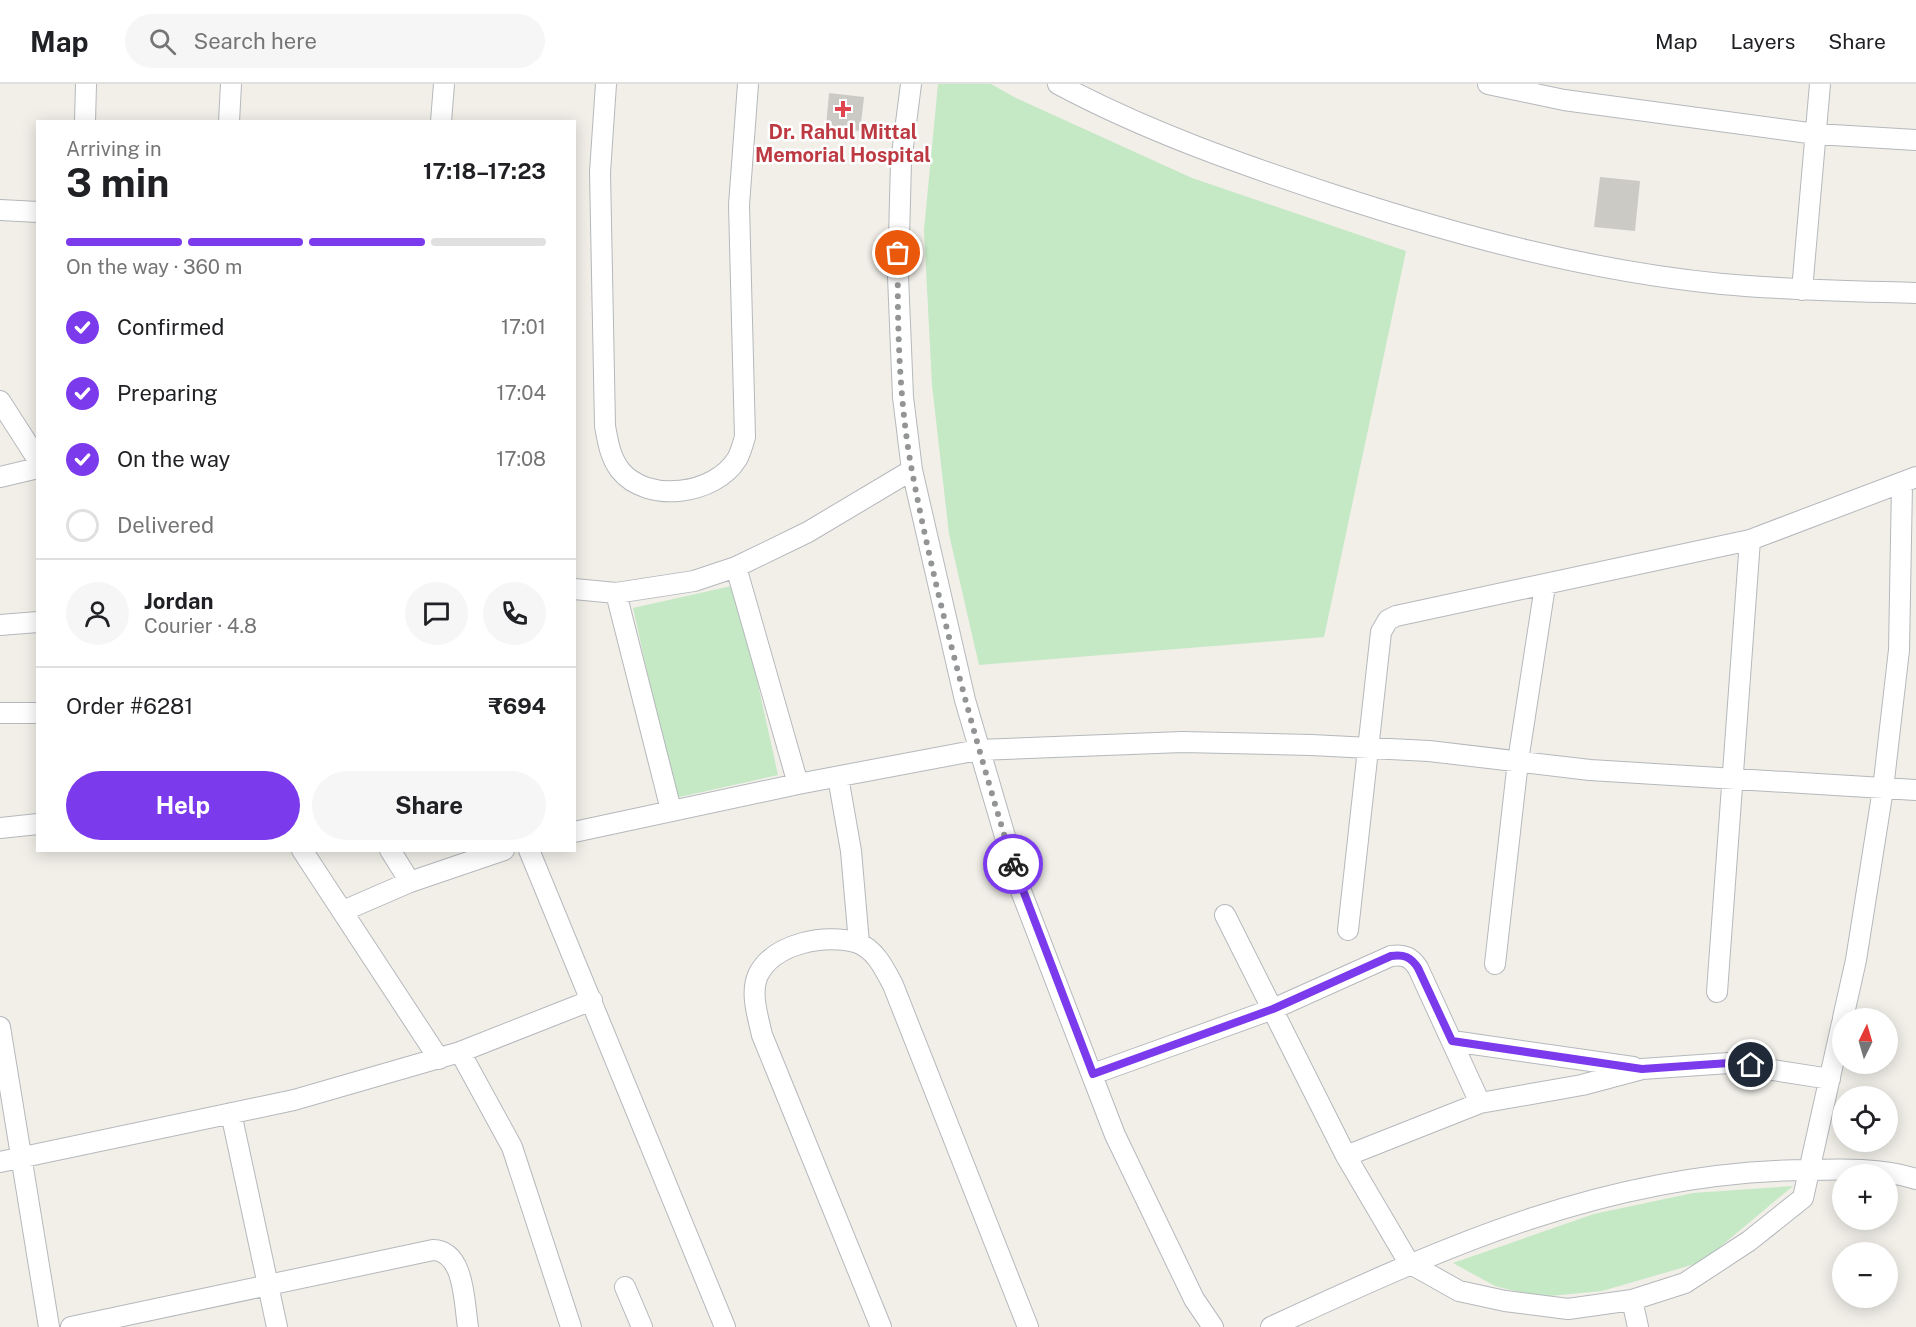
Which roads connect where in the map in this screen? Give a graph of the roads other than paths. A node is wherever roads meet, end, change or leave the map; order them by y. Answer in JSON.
{"nodes":[{"id":1,"x":86,"y":84,"type":"edge"},
{"id":2,"x":231,"y":84,"type":"edge"},
{"id":3,"x":444,"y":84,"type":"edge"},
{"id":4,"x":606,"y":84,"type":"edge"},
{"id":5,"x":748,"y":84,"type":"edge"},
{"id":6,"x":911,"y":84,"type":"edge"},
{"id":7,"x":1058,"y":84,"type":"edge"},
{"id":8,"x":1488,"y":84,"type":"edge"},
{"id":9,"x":1820,"y":84,"type":"edge"},
{"id":10,"x":85,"y":120,"type":"edge"},
{"id":11,"x":229,"y":120,"type":"edge"},
{"id":12,"x":441,"y":120,"type":"edge"},
{"id":13,"x":1816,"y":134,"type":"junction"},
{"id":14,"x":1916,"y":140,"type":"edge"},
{"id":15,"x":0,"y":210,"type":"edge"},
{"id":16,"x":36,"y":212,"type":"edge"},
{"id":17,"x":1802,"y":290,"type":"junction"},
{"id":18,"x":1916,"y":293,"type":"edge"},
{"id":19,"x":0,"y":401,"type":"edge"},
{"id":20,"x":36,"y":457,"type":"edge"},
{"id":21,"x":36,"y":468,"type":"edge"},
{"id":22,"x":912,"y":470,"type":"junction"},
{"id":23,"x":0,"y":477,"type":"edge"},
{"id":24,"x":1909,"y":480,"type":"edge"},
{"id":25,"x":1750,"y":540,"type":"junction"},
{"id":26,"x":736,"y":567,"type":"junction"},
{"id":27,"x":1545,"y":586,"type":"junction"},
{"id":28,"x":576,"y":589,"type":"edge"},
{"id":29,"x":616,"y":593,"type":"junction"},
{"id":30,"x":36,"y":622,"type":"edge"},
{"id":31,"x":0,"y":625,"type":"edge"},
{"id":32,"x":0,"y":713,"type":"edge"},
{"id":33,"x":36,"y":713,"type":"edge"},
{"id":34,"x":1369,"y":748,"type":"junction"},
{"id":35,"x":978,"y":750,"type":"junction"},
{"id":36,"x":1518,"y":761,"type":"junction"},
{"id":37,"x":838,"y":777,"type":"junction"},
{"id":38,"x":1731,"y":779,"type":"junction"},
{"id":39,"x":798,"y":784,"type":"junction"},
{"id":40,"x":1883,"y":789,"type":"junction"},
{"id":41,"x":1916,"y":789,"type":"edge"},
{"id":42,"x":671,"y":810,"type":"junction"},
{"id":43,"x":36,"y":824,"type":"edge"},
{"id":44,"x":0,"y":828,"type":"edge"},
{"id":45,"x":576,"y":832,"type":"edge"},
{"id":46,"x":304,"y":852,"type":"edge"},
{"id":47,"x":391,"y":852,"type":"edge"},
{"id":48,"x":491,"y":852,"type":"edge"},
{"id":49,"x":530,"y":852,"type":"edge"},
{"id":50,"x":457,"y":857,"type":"edge"},
{"id":51,"x":410,"y":882,"type":"junction"},
{"id":52,"x":343,"y":911,"type":"junction"},
{"id":53,"x":1226,"y":915,"type":"dead end"},
{"id":54,"x":1348,"y":930,"type":"dead end"},
{"id":55,"x":859,"y":944,"type":"junction"},
{"id":56,"x":1495,"y":964,"type":"dead end"},
{"id":57,"x":1717,"y":992,"type":"dead end"},
{"id":58,"x":592,"y":1000,"type":"junction"},
{"id":59,"x":1845,"y":1008,"type":"edge"},
{"id":60,"x":1273,"y":1009,"type":"junction"},
{"id":61,"x":0,"y":1027,"type":"edge"},
{"id":62,"x":1452,"y":1041,"type":"junction"},
{"id":63,"x":460,"y":1052,"type":"junction"},
{"id":64,"x":438,"y":1059,"type":"junction"},
{"id":65,"x":1642,"y":1069,"type":"junction"},
{"id":66,"x":1832,"y":1069,"type":"edge"},
{"id":67,"x":1093,"y":1074,"type":"junction"},
{"id":68,"x":1830,"y":1079,"type":"junction"},
{"id":69,"x":1480,"y":1103,"type":"junction"},
{"id":70,"x":231,"y":1113,"type":"junction"},
{"id":71,"x":1346,"y":1156,"type":"junction"},
{"id":72,"x":20,"y":1158,"type":"junction"},
{"id":73,"x":0,"y":1162,"type":"edge"},
{"id":74,"x":1809,"y":1170,"type":"junction"},
{"id":75,"x":1916,"y":1179,"type":"edge"},
{"id":76,"x":1409,"y":1263,"type":"junction"},
{"id":77,"x":268,"y":1285,"type":"junction"},
{"id":78,"x":625,"y":1287,"type":"dead end"},
{"id":79,"x":1632,"y":1300,"type":"junction"},
{"id":80,"x":49,"y":1327,"type":"edge"},
{"id":81,"x":70,"y":1327,"type":"edge"},
{"id":82,"x":277,"y":1327,"type":"edge"},
{"id":83,"x":468,"y":1327,"type":"edge"},
{"id":84,"x":571,"y":1327,"type":"edge"},
{"id":85,"x":642,"y":1327,"type":"edge"},
{"id":86,"x":725,"y":1327,"type":"edge"},
{"id":87,"x":882,"y":1327,"type":"edge"},
{"id":88,"x":1028,"y":1327,"type":"edge"},
{"id":89,"x":1213,"y":1327,"type":"edge"},
{"id":90,"x":1271,"y":1327,"type":"edge"},
{"id":91,"x":1638,"y":1327,"type":"edge"}],
"edges":[{"from":1,"to":10,"type":"street"},
{"from":2,"to":11,"type":"street"},
{"from":3,"to":12,"type":"street"},
{"from":4,"to":5,"type":"street"},
{"from":6,"to":22,"type":"street"},
{"from":7,"to":17,"type":"street"},
{"from":8,"to":13,"type":"street"},
{"from":9,"to":13,"type":"street"},
{"from":13,"to":14,"type":"street"},
{"from":13,"to":17,"type":"street"},
{"from":15,"to":16,"type":"street"},
{"from":17,"to":18,"type":"street"},
{"from":19,"to":20,"type":"street"},
{"from":21,"to":23,"type":"street"},
{"from":22,"to":26,"type":"street"},
{"from":22,"to":35,"type":"street"},
{"from":24,"to":25,"type":"street"},
{"from":24,"to":40,"type":"street"},
{"from":25,"to":27,"type":"street"},
{"from":25,"to":38,"type":"street"},
{"from":26,"to":29,"type":"street"},
{"from":26,"to":39,"type":"street"},
{"from":27,"to":34,"type":"street"},
{"from":27,"to":36,"type":"street"},
{"from":28,"to":29,"type":"street"},
{"from":29,"to":42,"type":"street"},
{"from":30,"to":31,"type":"street"},
{"from":32,"to":33,"type":"street"},
{"from":34,"to":35,"type":"street"},
{"from":34,"to":36,"type":"street"},
{"from":34,"to":54,"type":"street"},
{"from":35,"to":37,"type":"street"},
{"from":35,"to":67,"type":"street"},
{"from":36,"to":38,"type":"street"},
{"from":36,"to":56,"type":"street"},
{"from":37,"to":39,"type":"street"},
{"from":37,"to":55,"type":"street"},
{"from":38,"to":40,"type":"street"},
{"from":38,"to":57,"type":"street"},
{"from":39,"to":42,"type":"street"},
{"from":40,"to":41,"type":"street"},
{"from":40,"to":59,"type":"street"},
{"from":42,"to":45,"type":"street"},
{"from":43,"to":44,"type":"street"},
{"from":46,"to":52,"type":"street"},
{"from":47,"to":51,"type":"street"},
{"from":48,"to":50,"type":"street"},
{"from":49,"to":58,"type":"street"},
{"from":50,"to":51,"type":"street"},
{"from":51,"to":52,"type":"street"},
{"from":52,"to":64,"type":"street"},
{"from":53,"to":60,"type":"street"},
{"from":55,"to":87,"type":"street"},
{"from":55,"to":88,"type":"street"},
{"from":58,"to":63,"type":"street"},
{"from":58,"to":86,"type":"street"},
{"from":60,"to":62,"type":"street"},
{"from":60,"to":67,"type":"street"},
{"from":60,"to":71,"type":"street"},
{"from":61,"to":72,"type":"street"},
{"from":62,"to":65,"type":"street"},
{"from":62,"to":69,"type":"street"},
{"from":63,"to":64,"type":"street"},
{"from":63,"to":84,"type":"street"},
{"from":64,"to":70,"type":"street"},
{"from":65,"to":68,"type":"street"},
{"from":65,"to":69,"type":"street"},
{"from":66,"to":68,"type":"street"},
{"from":67,"to":89,"type":"street"},
{"from":68,"to":74,"type":"street"},
{"from":69,"to":71,"type":"street"},
{"from":70,"to":72,"type":"street"},
{"from":70,"to":77,"type":"street"},
{"from":71,"to":76,"type":"street"},
{"from":72,"to":73,"type":"street"},
{"from":72,"to":80,"type":"street"},
{"from":74,"to":75,"type":"street"},
{"from":74,"to":76,"type":"street"},
{"from":74,"to":79,"type":"street"},
{"from":76,"to":79,"type":"street"},
{"from":76,"to":90,"type":"street"},
{"from":77,"to":81,"type":"street"},
{"from":77,"to":82,"type":"street"},
{"from":77,"to":83,"type":"street"},
{"from":78,"to":85,"type":"street"},
{"from":79,"to":91,"type":"street"}]}
